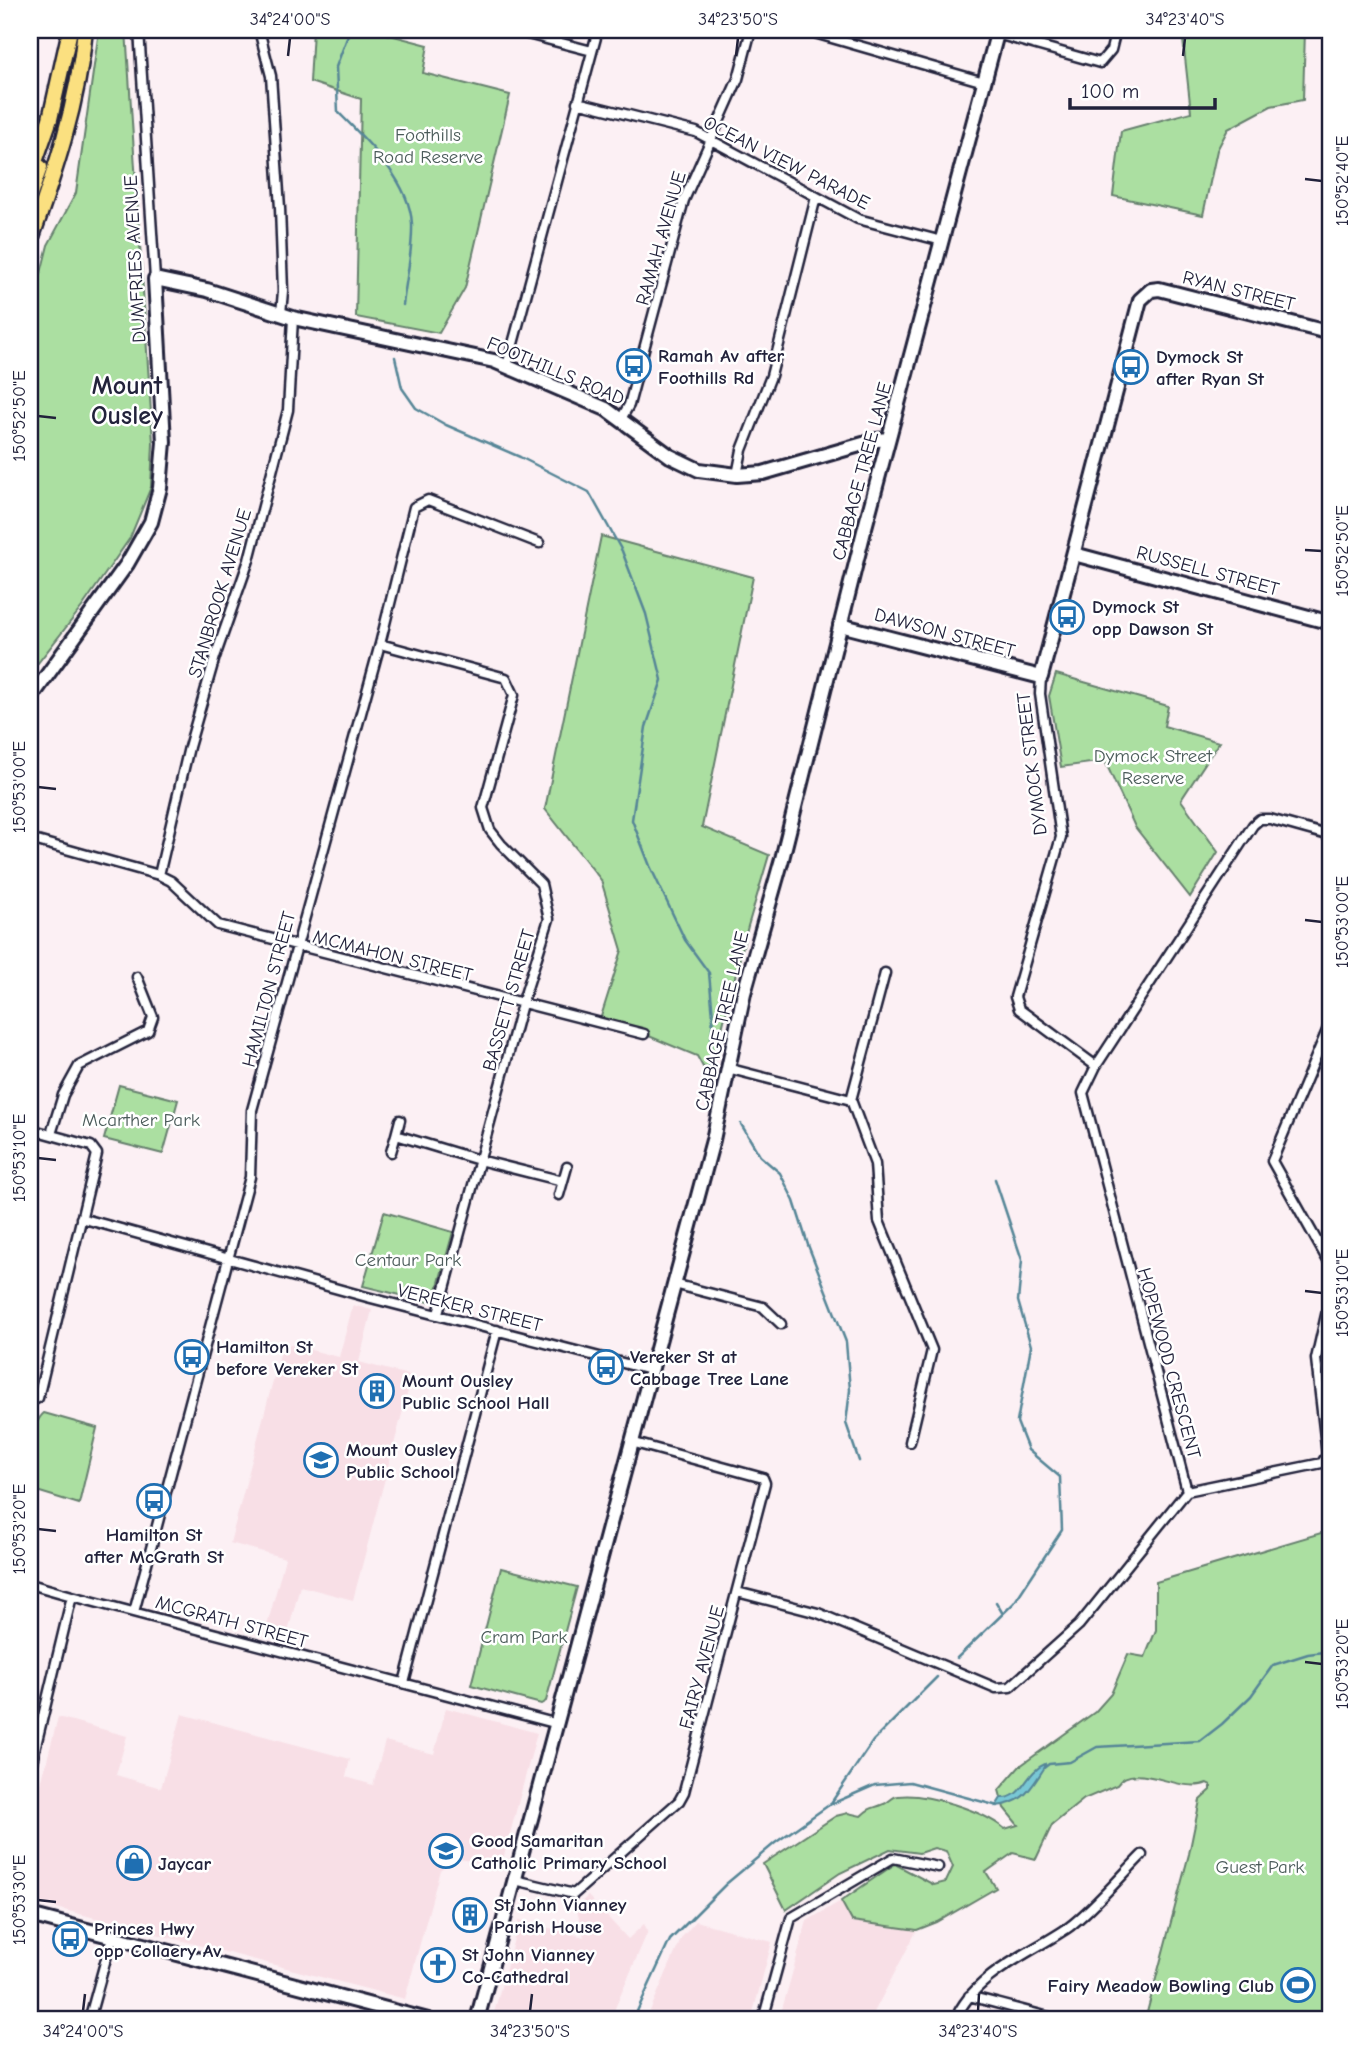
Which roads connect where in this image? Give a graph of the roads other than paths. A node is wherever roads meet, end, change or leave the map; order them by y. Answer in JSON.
{"nodes":[{"id":1,"x":70,"y":30,"type":"edge"},
{"id":2,"x":85,"y":30,"type":"edge"},
{"id":3,"x":139,"y":30,"type":"edge"},
{"id":4,"x":259,"y":30,"type":"edge"},
{"id":5,"x":512,"y":30,"type":"edge"},
{"id":6,"x":598,"y":30,"type":"edge"},
{"id":7,"x":751,"y":30,"type":"edge"},
{"id":8,"x":804,"y":30,"type":"edge"},
{"id":9,"x":1116,"y":30,"type":"edge"},
{"id":10,"x":997,"y":32,"type":"edge"},
{"id":11,"x":592,"y":51,"type":"junction"},
{"id":12,"x":62,"y":72,"type":"junction"},
{"id":13,"x":984,"y":82,"type":"junction"},
{"id":14,"x":577,"y":102,"type":"junction"},
{"id":15,"x":710,"y":139,"type":"junction"},
{"id":16,"x":30,"y":176,"type":"edge"},
{"id":17,"x":30,"y":195,"type":"edge"},
{"id":18,"x":816,"y":197,"type":"junction"},
{"id":19,"x":942,"y":241,"type":"junction"},
{"id":20,"x":30,"y":243,"type":"edge"},
{"id":21,"x":155,"y":279,"type":"junction"},
{"id":22,"x":1140,"y":300,"type":"joint"},
{"id":23,"x":287,"y":316,"type":"junction"},
{"id":24,"x":1331,"y":333,"type":"edge"},
{"id":25,"x":508,"y":366,"type":"junction"},
{"id":26,"x":621,"y":419,"type":"junction"},
{"id":27,"x":888,"y":439,"type":"junction"},
{"id":28,"x":737,"y":475,"type":"junction"},
{"id":29,"x":539,"y":543,"type":"dead end"},
{"id":30,"x":1074,"y":554,"type":"junction"},
{"id":31,"x":1331,"y":623,"type":"edge"},
{"id":32,"x":840,"y":625,"type":"junction"},
{"id":33,"x":380,"y":644,"type":"junction"},
{"id":34,"x":1041,"y":677,"type":"junction"},
{"id":35,"x":30,"y":699,"type":"edge"},
{"id":36,"x":1331,"y":836,"type":"edge"},
{"id":37,"x":30,"y":839,"type":"edge"},
{"id":38,"x":159,"y":875,"type":"junction"},
{"id":39,"x":296,"y":946,"type":"junction"},
{"id":40,"x":886,"y":973,"type":"dead end"},
{"id":41,"x":137,"y":977,"type":"dead end"},
{"id":42,"x":522,"y":1004,"type":"junction"},
{"id":43,"x":1331,"y":1020,"type":"edge"},
{"id":44,"x":644,"y":1034,"type":"dead end"},
{"id":45,"x":1096,"y":1066,"type":"junction"},
{"id":46,"x":727,"y":1068,"type":"junction"},
{"id":47,"x":851,"y":1100,"type":"junction"},
{"id":48,"x":400,"y":1120,"type":"dead end"},
{"id":49,"x":30,"y":1129,"type":"edge"},
{"id":50,"x":51,"y":1134,"type":"junction"},
{"id":51,"x":396,"y":1135,"type":"junction"},
{"id":52,"x":391,"y":1152,"type":"dead end"},
{"id":53,"x":479,"y":1160,"type":"junction"},
{"id":54,"x":567,"y":1167,"type":"dead end"},
{"id":55,"x":563,"y":1181,"type":"junction"},
{"id":56,"x":559,"y":1195,"type":"dead end"},
{"id":57,"x":81,"y":1218,"type":"junction"},
{"id":58,"x":228,"y":1259,"type":"junction"},
{"id":59,"x":1331,"y":1262,"type":"edge"},
{"id":60,"x":674,"y":1284,"type":"junction"},
{"id":61,"x":1331,"y":1293,"type":"edge"},
{"id":62,"x":438,"y":1314,"type":"junction"},
{"id":63,"x":781,"y":1324,"type":"dead end"},
{"id":64,"x":497,"y":1330,"type":"junction"},
{"id":65,"x":650,"y":1370,"type":"junction"},
{"id":66,"x":30,"y":1402,"type":"edge"},
{"id":67,"x":631,"y":1442,"type":"junction"},
{"id":68,"x":910,"y":1442,"type":"dead end"},
{"id":69,"x":1187,"y":1491,"type":"junction"},
{"id":70,"x":30,"y":1584,"type":"edge"},
{"id":71,"x":737,"y":1592,"type":"junction"},
{"id":72,"x":72,"y":1596,"type":"junction"},
{"id":73,"x":134,"y":1612,"type":"junction"},
{"id":74,"x":404,"y":1683,"type":"junction"},
{"id":75,"x":558,"y":1724,"type":"junction"},
{"id":76,"x":30,"y":1770,"type":"edge"},
{"id":77,"x":1142,"y":1855,"type":"dead end"},
{"id":78,"x":938,"y":1867,"type":"dead end"},
{"id":79,"x":515,"y":1880,"type":"junction"},
{"id":80,"x":30,"y":1915,"type":"edge"},
{"id":81,"x":111,"y":1937,"type":"junction"},
{"id":82,"x":970,"y":1996,"type":"junction"},
{"id":83,"x":395,"y":2016,"type":"edge"},
{"id":84,"x":89,"y":2020,"type":"edge"},
{"id":85,"x":428,"y":2020,"type":"edge"},
{"id":86,"x":477,"y":2020,"type":"edge"},
{"id":87,"x":764,"y":2020,"type":"edge"},
{"id":88,"x":954,"y":2020,"type":"edge"},
{"id":89,"x":1060,"y":2020,"type":"edge"}],
"edges":[{"from":1,"to":12,"type":"highway"},
{"from":2,"to":20,"type":"highway"},
{"from":3,"to":21,"type":"street","name":"DUMFRIES AVENUE"},
{"from":4,"to":23,"type":"street","name":"STANBROOK AVENUE"},
{"from":5,"to":11,"type":"street"},
{"from":6,"to":11,"type":"street"},
{"from":7,"to":15,"type":"street","name":"RAMAH AVENUE"},
{"from":8,"to":13,"type":"street"},
{"from":9,"to":10,"type":"street"},
{"from":10,"to":13,"type":"main road","name":"CABBAGE TREE LANE"},
{"from":11,"to":14,"type":"street"},
{"from":12,"to":16,"type":"highway"},
{"from":12,"to":17,"type":"highway"},
{"from":13,"to":19,"type":"main road","name":"CABBAGE TREE LANE"},
{"from":14,"to":15,"type":"street","name":"OCEAN VIEW PARADE"},
{"from":14,"to":25,"type":"street"},
{"from":15,"to":18,"type":"street","name":"OCEAN VIEW PARADE"},
{"from":15,"to":26,"type":"street","name":"RAMAH AVENUE"},
{"from":18,"to":19,"type":"street","name":"OCEAN VIEW PARADE"},
{"from":18,"to":28,"type":"street"},
{"from":19,"to":27,"type":"main road","name":"CABBAGE TREE LANE"},
{"from":21,"to":23,"type":"main road","name":"FOOTHILLS ROAD"},
{"from":21,"to":35,"type":"main road","name":"DUMFRIES AVENUE"},
{"from":22,"to":24,"type":"main road","name":"RYAN STREET"},
{"from":22,"to":30,"type":"main road","name":"DYMOCK STREET"},
{"from":23,"to":25,"type":"main road","name":"FOOTHILLS ROAD"},
{"from":23,"to":38,"type":"street","name":"STANBROOK AVENUE"},
{"from":25,"to":26,"type":"main road","name":"FOOTHILLS ROAD"},
{"from":26,"to":28,"type":"main road","name":"FOOTHILLS ROAD"},
{"from":27,"to":28,"type":"main road","name":"FOOTHILLS ROAD"},
{"from":27,"to":32,"type":"main road","name":"CABBAGE TREE LANE"},
{"from":29,"to":33,"type":"street","name":"HAMILTON STREET"},
{"from":30,"to":31,"type":"main road","name":"RUSSELL STREET"},
{"from":30,"to":34,"type":"main road","name":"DYMOCK STREET"},
{"from":32,"to":34,"type":"main road","name":"DAWSON STREET"},
{"from":32,"to":46,"type":"main road","name":"CABBAGE TREE LANE"},
{"from":33,"to":39,"type":"street","name":"HAMILTON STREET"},
{"from":33,"to":42,"type":"street","name":"BASSETT STREET"},
{"from":34,"to":45,"type":"street","name":"DYMOCK STREET"},
{"from":36,"to":45,"type":"street","name":"HOPEWOOD CRESCENT"},
{"from":37,"to":38,"type":"street","name":"MCMAHON STREET"},
{"from":38,"to":39,"type":"street","name":"MCMAHON STREET"},
{"from":39,"to":42,"type":"street","name":"MCMAHON STREET"},
{"from":39,"to":58,"type":"street","name":"HAMILTON STREET"},
{"from":40,"to":47,"type":"street"},
{"from":41,"to":50,"type":"street"},
{"from":42,"to":44,"type":"street","name":"MCMAHON STREET"},
{"from":42,"to":53,"type":"street","name":"BASSETT STREET"},
{"from":43,"to":59,"type":"street"},
{"from":45,"to":69,"type":"street","name":"HOPEWOOD CRESCENT"},
{"from":46,"to":47,"type":"street"},
{"from":46,"to":60,"type":"main road","name":"CABBAGE TREE LANE"},
{"from":47,"to":68,"type":"street"},
{"from":48,"to":51,"type":"street"},
{"from":49,"to":50,"type":"street"},
{"from":50,"to":57,"type":"street"},
{"from":51,"to":52,"type":"street"},
{"from":51,"to":53,"type":"street"},
{"from":53,"to":55,"type":"street"},
{"from":53,"to":62,"type":"street","name":"BASSETT STREET"},
{"from":54,"to":55,"type":"street"},
{"from":55,"to":56,"type":"street"},
{"from":57,"to":58,"type":"street","name":"VEREKER STREET"},
{"from":57,"to":66,"type":"street"},
{"from":58,"to":62,"type":"street","name":"VEREKER STREET"},
{"from":58,"to":73,"type":"street","name":"HAMILTON STREET"},
{"from":60,"to":63,"type":"street"},
{"from":60,"to":65,"type":"main road","name":"CABBAGE TREE LANE"},
{"from":61,"to":69,"type":"street"},
{"from":62,"to":64,"type":"street","name":"VEREKER STREET"},
{"from":64,"to":65,"type":"street","name":"VEREKER STREET"},
{"from":64,"to":74,"type":"street"},
{"from":65,"to":67,"type":"main road","name":"CABBAGE TREE LANE"},
{"from":67,"to":71,"type":"street","name":"FAIRY AVENUE"},
{"from":67,"to":75,"type":"main road","name":"CABBAGE TREE LANE"},
{"from":69,"to":71,"type":"street"},
{"from":70,"to":72,"type":"street","name":"MCGRATH STREET"},
{"from":71,"to":79,"type":"street","name":"FAIRY AVENUE"},
{"from":72,"to":73,"type":"street","name":"MCGRATH STREET"},
{"from":72,"to":76,"type":"street"},
{"from":73,"to":74,"type":"street","name":"MCGRATH STREET"},
{"from":74,"to":75,"type":"street","name":"MCGRATH STREET"},
{"from":75,"to":79,"type":"main road","name":"CABBAGE TREE LANE"},
{"from":77,"to":82,"type":"street"},
{"from":78,"to":87,"type":"street"},
{"from":79,"to":86,"type":"main road","name":"CABBAGE TREE LANE"},
{"from":80,"to":81,"type":"main road"},
{"from":81,"to":83,"type":"main road"},
{"from":81,"to":84,"type":"street"},
{"from":82,"to":88,"type":"street"},
{"from":82,"to":89,"type":"street"},
{"from":83,"to":85,"type":"main road"}]}
